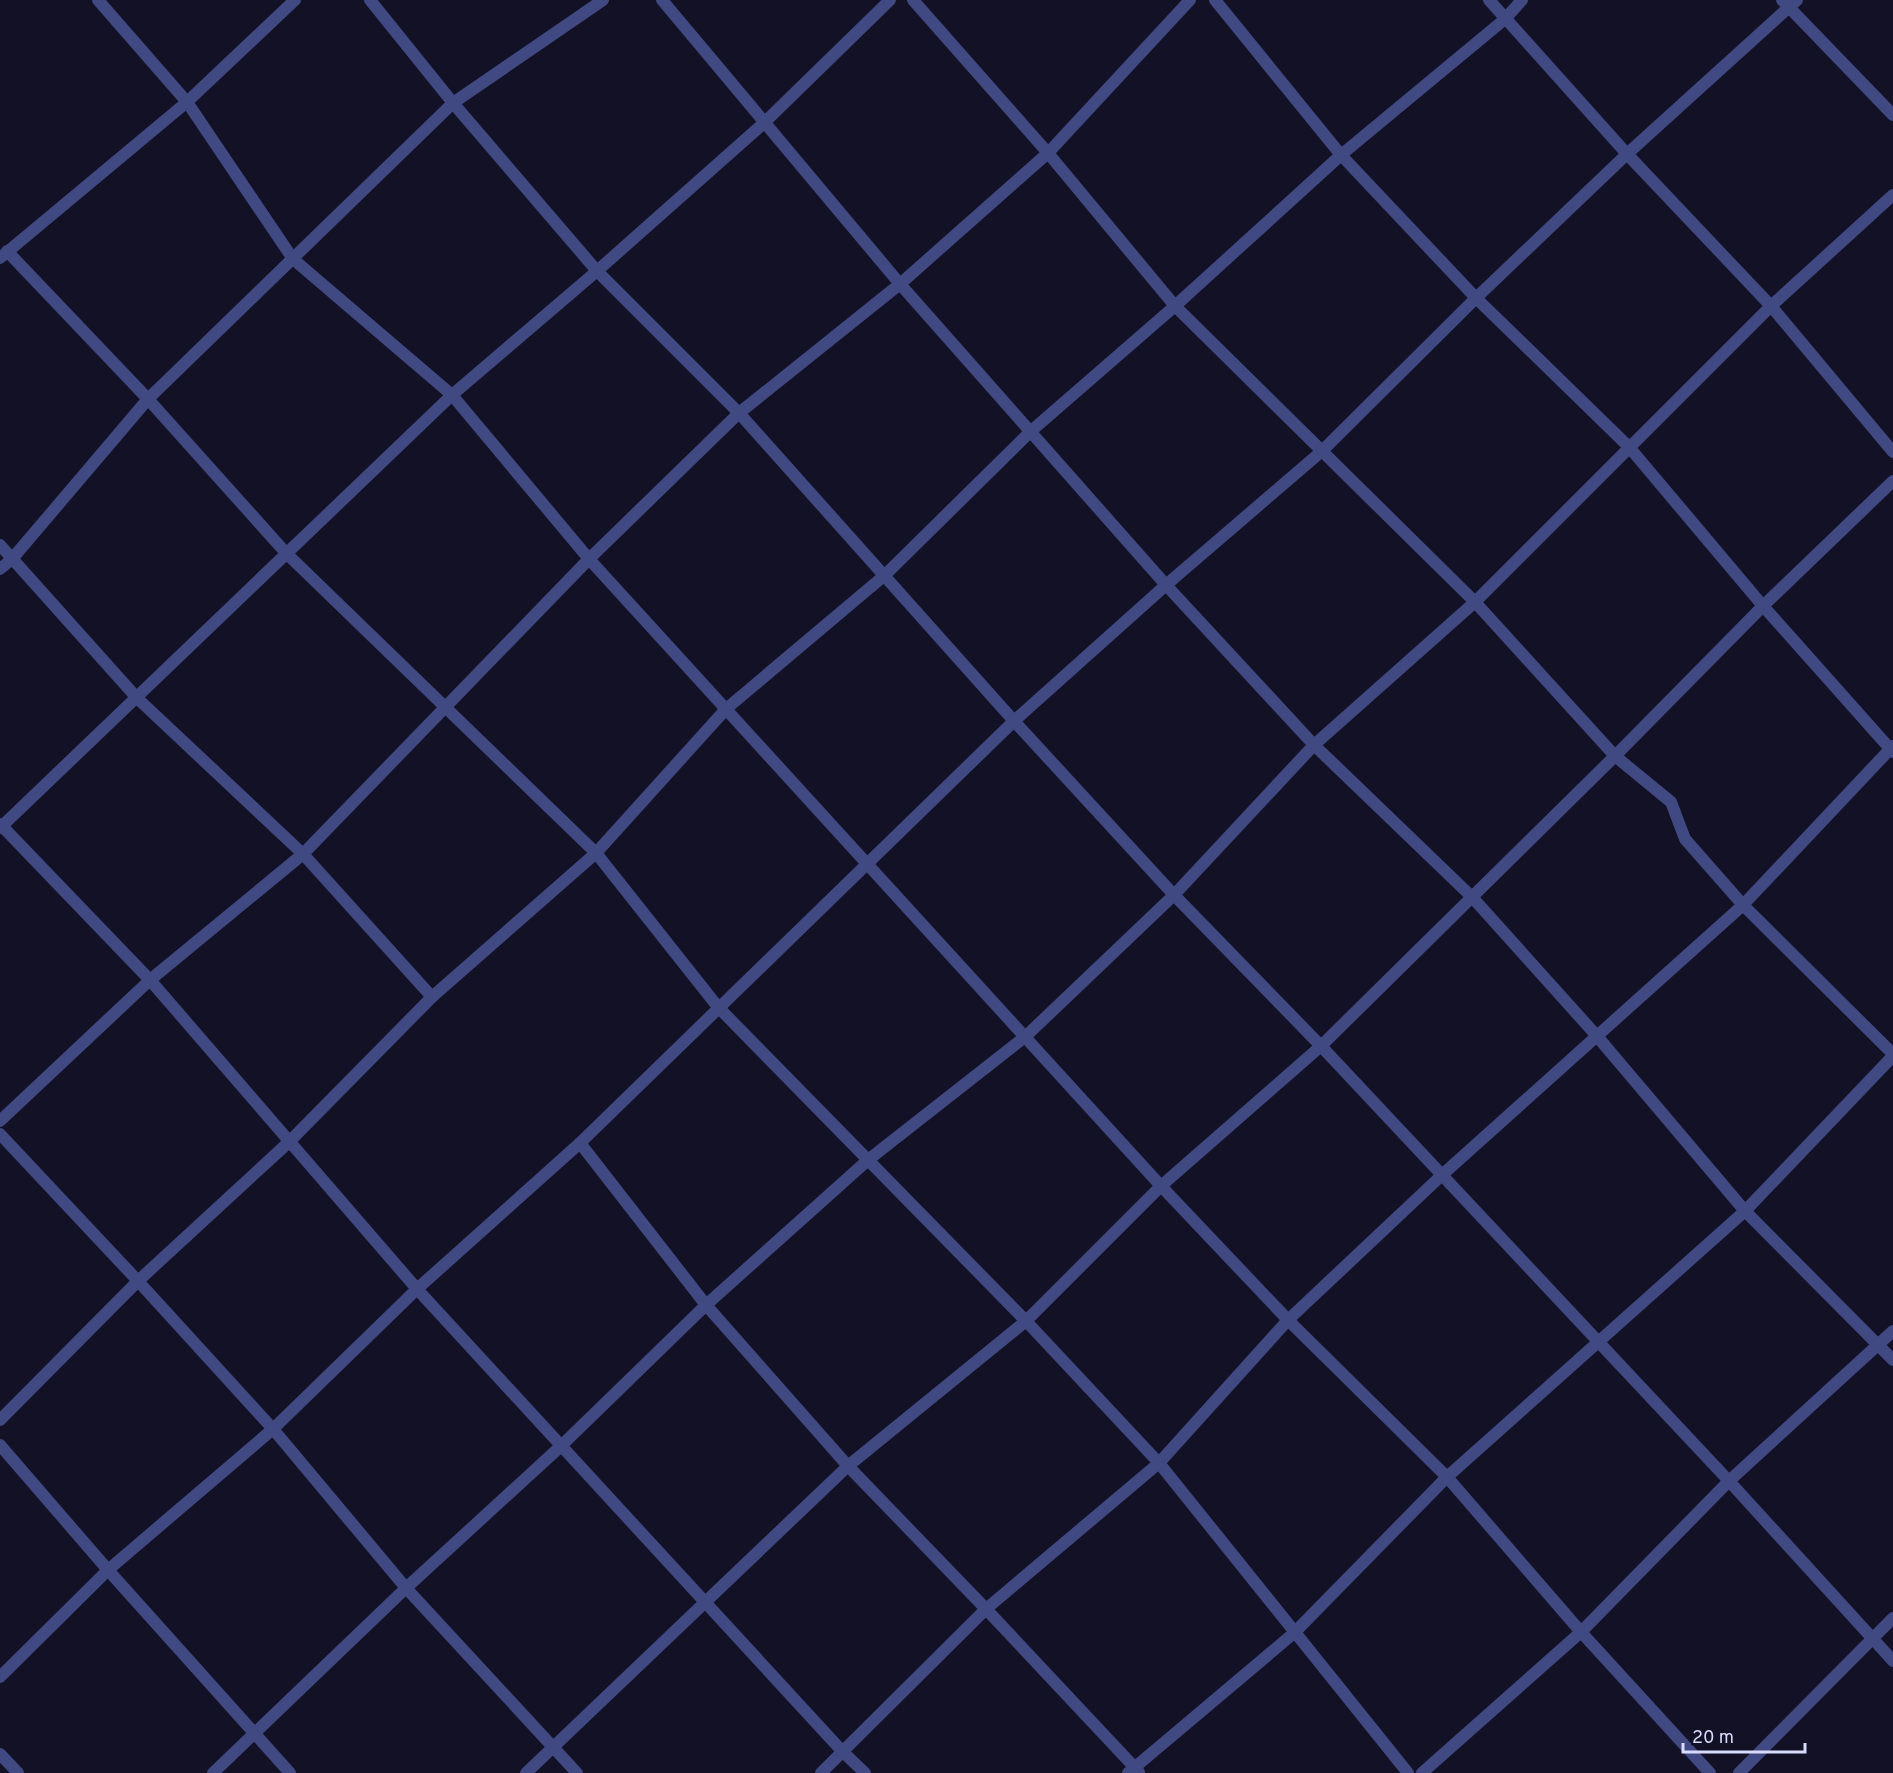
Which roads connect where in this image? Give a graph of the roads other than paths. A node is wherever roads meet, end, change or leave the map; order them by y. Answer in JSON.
{"nodes":[{"id":1,"x":98,"y":0,"type":"edge"},
{"id":2,"x":295,"y":0,"type":"edge"},
{"id":3,"x":370,"y":0,"type":"edge"},
{"id":4,"x":603,"y":0,"type":"edge"},
{"id":5,"x":662,"y":0,"type":"edge"},
{"id":6,"x":890,"y":0,"type":"edge"},
{"id":7,"x":914,"y":0,"type":"edge"},
{"id":8,"x":1190,"y":0,"type":"edge"},
{"id":9,"x":1215,"y":0,"type":"edge"},
{"id":10,"x":1488,"y":0,"type":"edge"},
{"id":11,"x":1522,"y":0,"type":"edge"},
{"id":12,"x":1790,"y":2,"type":"edge"},
{"id":13,"x":1505,"y":19,"type":"junction"},
{"id":14,"x":186,"y":102,"type":"junction"},
{"id":15,"x":453,"y":103,"type":"junction"},
{"id":16,"x":1893,"y":115,"type":"edge"},
{"id":17,"x":765,"y":122,"type":"junction"},
{"id":18,"x":1047,"y":153,"type":"junction"},
{"id":19,"x":1627,"y":154,"type":"junction"},
{"id":20,"x":1341,"y":155,"type":"junction"},
{"id":21,"x":1893,"y":195,"type":"edge"},
{"id":22,"x":4,"y":254,"type":"edge"},
{"id":23,"x":293,"y":259,"type":"junction"},
{"id":24,"x":597,"y":271,"type":"junction"},
{"id":25,"x":900,"y":284,"type":"junction"},
{"id":26,"x":1476,"y":298,"type":"junction"},
{"id":27,"x":1175,"y":306,"type":"junction"},
{"id":28,"x":1771,"y":306,"type":"junction"},
{"id":29,"x":452,"y":395,"type":"junction"},
{"id":30,"x":148,"y":399,"type":"junction"},
{"id":31,"x":739,"y":413,"type":"junction"},
{"id":32,"x":1030,"y":432,"type":"junction"},
{"id":33,"x":1629,"y":447,"type":"junction"},
{"id":34,"x":1322,"y":451,"type":"junction"},
{"id":35,"x":1893,"y":452,"type":"edge"},
{"id":36,"x":1893,"y":481,"type":"edge"},
{"id":37,"x":0,"y":545,"type":"edge"},
{"id":38,"x":286,"y":553,"type":"junction"},
{"id":39,"x":12,"y":559,"type":"junction"},
{"id":40,"x":589,"y":559,"type":"junction"},
{"id":41,"x":0,"y":569,"type":"edge"},
{"id":42,"x":885,"y":575,"type":"junction"},
{"id":43,"x":1166,"y":585,"type":"junction"},
{"id":44,"x":1475,"y":602,"type":"junction"},
{"id":45,"x":1763,"y":606,"type":"junction"},
{"id":46,"x":137,"y":698,"type":"junction"},
{"id":47,"x":445,"y":707,"type":"junction"},
{"id":48,"x":726,"y":709,"type":"junction"},
{"id":49,"x":1014,"y":721,"type":"junction"},
{"id":50,"x":1314,"y":746,"type":"junction"},
{"id":51,"x":1892,"y":749,"type":"edge"},
{"id":52,"x":1616,"y":756,"type":"junction"},
{"id":53,"x":1,"y":826,"type":"edge"},
{"id":54,"x":596,"y":853,"type":"junction"},
{"id":55,"x":303,"y":854,"type":"junction"},
{"id":56,"x":868,"y":863,"type":"junction"},
{"id":57,"x":1174,"y":895,"type":"junction"},
{"id":58,"x":1472,"y":897,"type":"junction"},
{"id":59,"x":1743,"y":904,"type":"junction"},
{"id":60,"x":150,"y":980,"type":"junction"},
{"id":61,"x":432,"y":997,"type":"junction"},
{"id":62,"x":718,"y":1007,"type":"junction"},
{"id":63,"x":1026,"y":1035,"type":"junction"},
{"id":64,"x":1596,"y":1035,"type":"junction"},
{"id":65,"x":1321,"y":1046,"type":"junction"},
{"id":66,"x":1893,"y":1055,"type":"edge"},
{"id":67,"x":0,"y":1121,"type":"edge"},
{"id":68,"x":0,"y":1134,"type":"edge"},
{"id":69,"x":289,"y":1142,"type":"junction"},
{"id":70,"x":580,"y":1143,"type":"junction"},
{"id":71,"x":868,"y":1160,"type":"junction"},
{"id":72,"x":1442,"y":1175,"type":"junction"},
{"id":73,"x":1161,"y":1186,"type":"junction"},
{"id":74,"x":1745,"y":1211,"type":"junction"},
{"id":75,"x":138,"y":1281,"type":"junction"},
{"id":76,"x":417,"y":1289,"type":"junction"},
{"id":77,"x":706,"y":1305,"type":"junction"},
{"id":78,"x":1288,"y":1320,"type":"junction"},
{"id":79,"x":1026,"y":1321,"type":"junction"},
{"id":80,"x":1893,"y":1330,"type":"edge"},
{"id":81,"x":1599,"y":1343,"type":"junction"},
{"id":82,"x":1878,"y":1344,"type":"junction"},
{"id":83,"x":1893,"y":1360,"type":"edge"},
{"id":84,"x":0,"y":1420,"type":"edge"},
{"id":85,"x":273,"y":1430,"type":"junction"},
{"id":86,"x":0,"y":1444,"type":"edge"},
{"id":87,"x":561,"y":1446,"type":"junction"},
{"id":88,"x":1159,"y":1463,"type":"junction"},
{"id":89,"x":848,"y":1466,"type":"junction"},
{"id":90,"x":1447,"y":1477,"type":"junction"},
{"id":91,"x":1729,"y":1481,"type":"junction"},
{"id":92,"x":108,"y":1570,"type":"junction"},
{"id":93,"x":406,"y":1588,"type":"junction"},
{"id":94,"x":704,"y":1603,"type":"junction"},
{"id":95,"x":986,"y":1609,"type":"junction"},
{"id":96,"x":1893,"y":1618,"type":"edge"},
{"id":97,"x":1581,"y":1632,"type":"junction"},
{"id":98,"x":1294,"y":1633,"type":"junction"},
{"id":99,"x":1873,"y":1637,"type":"junction"},
{"id":100,"x":1893,"y":1661,"type":"edge"},
{"id":101,"x":0,"y":1677,"type":"edge"},
{"id":102,"x":254,"y":1734,"type":"junction"},
{"id":103,"x":554,"y":1748,"type":"junction"},
{"id":104,"x":842,"y":1751,"type":"junction"},
{"id":105,"x":0,"y":1754,"type":"edge"},
{"id":106,"x":1134,"y":1771,"type":"edge"},
{"id":107,"x":18,"y":1773,"type":"edge"},
{"id":108,"x":213,"y":1773,"type":"edge"},
{"id":109,"x":290,"y":1773,"type":"edge"},
{"id":110,"x":526,"y":1773,"type":"edge"},
{"id":111,"x":576,"y":1773,"type":"edge"},
{"id":112,"x":821,"y":1773,"type":"edge"},
{"id":113,"x":865,"y":1773,"type":"edge"},
{"id":114,"x":1408,"y":1773,"type":"edge"},
{"id":115,"x":1422,"y":1773,"type":"edge"},
{"id":116,"x":1710,"y":1773,"type":"edge"},
{"id":117,"x":1739,"y":1773,"type":"edge"}],
"edges":[{"from":1,"to":14,"type":"street"},
{"from":2,"to":14,"type":"street"},
{"from":3,"to":15,"type":"street"},
{"from":4,"to":15,"type":"street"},
{"from":5,"to":17,"type":"street"},
{"from":6,"to":17,"type":"street"},
{"from":7,"to":18,"type":"street"},
{"from":8,"to":18,"type":"street"},
{"from":9,"to":20,"type":"street"},
{"from":10,"to":13,"type":"street"},
{"from":11,"to":13,"type":"street"},
{"from":12,"to":16,"type":"street"},
{"from":12,"to":19,"type":"street"},
{"from":13,"to":19,"type":"street"},
{"from":13,"to":20,"type":"street"},
{"from":14,"to":22,"type":"street"},
{"from":14,"to":23,"type":"street"},
{"from":15,"to":23,"type":"street"},
{"from":15,"to":24,"type":"street"},
{"from":17,"to":24,"type":"street"},
{"from":17,"to":25,"type":"street"},
{"from":18,"to":25,"type":"street"},
{"from":18,"to":27,"type":"street"},
{"from":19,"to":26,"type":"street"},
{"from":19,"to":28,"type":"street"},
{"from":20,"to":26,"type":"street"},
{"from":20,"to":27,"type":"street"},
{"from":21,"to":28,"type":"street"},
{"from":22,"to":30,"type":"street"},
{"from":23,"to":29,"type":"street"},
{"from":23,"to":30,"type":"street"},
{"from":24,"to":29,"type":"street"},
{"from":24,"to":31,"type":"street"},
{"from":25,"to":31,"type":"street"},
{"from":25,"to":32,"type":"street"},
{"from":26,"to":33,"type":"street"},
{"from":26,"to":34,"type":"street"},
{"from":27,"to":32,"type":"street"},
{"from":27,"to":34,"type":"street"},
{"from":28,"to":33,"type":"street"},
{"from":28,"to":35,"type":"street"},
{"from":29,"to":38,"type":"street"},
{"from":29,"to":40,"type":"street"},
{"from":30,"to":38,"type":"street"},
{"from":30,"to":39,"type":"street"},
{"from":31,"to":40,"type":"street"},
{"from":31,"to":42,"type":"street"},
{"from":32,"to":42,"type":"street"},
{"from":32,"to":43,"type":"street"},
{"from":33,"to":44,"type":"street"},
{"from":33,"to":45,"type":"street"},
{"from":34,"to":43,"type":"street"},
{"from":34,"to":44,"type":"street"},
{"from":36,"to":45,"type":"street"},
{"from":37,"to":39,"type":"street"},
{"from":38,"to":46,"type":"street"},
{"from":38,"to":47,"type":"street"},
{"from":39,"to":41,"type":"street"},
{"from":39,"to":46,"type":"street"},
{"from":40,"to":47,"type":"street"},
{"from":40,"to":48,"type":"street"},
{"from":42,"to":48,"type":"street"},
{"from":42,"to":49,"type":"street"},
{"from":43,"to":49,"type":"street"},
{"from":43,"to":50,"type":"street"},
{"from":44,"to":50,"type":"street"},
{"from":44,"to":52,"type":"street"},
{"from":45,"to":51,"type":"street"},
{"from":45,"to":52,"type":"street"},
{"from":46,"to":53,"type":"street"},
{"from":46,"to":55,"type":"street"},
{"from":47,"to":54,"type":"street"},
{"from":47,"to":55,"type":"street"},
{"from":48,"to":54,"type":"street"},
{"from":48,"to":56,"type":"street"},
{"from":49,"to":56,"type":"street"},
{"from":49,"to":57,"type":"street"},
{"from":50,"to":57,"type":"street"},
{"from":50,"to":58,"type":"street"},
{"from":51,"to":59,"type":"street"},
{"from":52,"to":58,"type":"street"},
{"from":52,"to":59,"type":"street"},
{"from":53,"to":60,"type":"street"},
{"from":54,"to":61,"type":"street"},
{"from":54,"to":62,"type":"street"},
{"from":55,"to":60,"type":"street"},
{"from":55,"to":61,"type":"street"},
{"from":56,"to":62,"type":"street"},
{"from":56,"to":63,"type":"street"},
{"from":57,"to":63,"type":"street"},
{"from":57,"to":65,"type":"street"},
{"from":58,"to":64,"type":"street"},
{"from":58,"to":65,"type":"street"},
{"from":59,"to":64,"type":"street"},
{"from":59,"to":66,"type":"street"},
{"from":60,"to":67,"type":"street"},
{"from":60,"to":69,"type":"street"},
{"from":61,"to":69,"type":"street"},
{"from":62,"to":70,"type":"street"},
{"from":62,"to":71,"type":"street"},
{"from":63,"to":71,"type":"street"},
{"from":63,"to":73,"type":"street"},
{"from":64,"to":72,"type":"street"},
{"from":64,"to":74,"type":"street"},
{"from":65,"to":72,"type":"street"},
{"from":65,"to":73,"type":"street"},
{"from":66,"to":74,"type":"street"},
{"from":68,"to":75,"type":"street"},
{"from":69,"to":75,"type":"street"},
{"from":69,"to":76,"type":"street"},
{"from":70,"to":76,"type":"street"},
{"from":70,"to":77,"type":"street"},
{"from":71,"to":77,"type":"street"},
{"from":71,"to":79,"type":"street"},
{"from":72,"to":78,"type":"street"},
{"from":72,"to":81,"type":"street"},
{"from":73,"to":78,"type":"street"},
{"from":73,"to":79,"type":"street"},
{"from":74,"to":81,"type":"street"},
{"from":74,"to":82,"type":"street"},
{"from":75,"to":84,"type":"street"},
{"from":75,"to":85,"type":"street"},
{"from":76,"to":85,"type":"street"},
{"from":76,"to":87,"type":"street"},
{"from":77,"to":87,"type":"street"},
{"from":77,"to":89,"type":"street"},
{"from":78,"to":88,"type":"street"},
{"from":78,"to":90,"type":"street"},
{"from":79,"to":88,"type":"street"},
{"from":79,"to":89,"type":"street"},
{"from":80,"to":82,"type":"street"},
{"from":81,"to":90,"type":"street"},
{"from":81,"to":91,"type":"street"},
{"from":82,"to":83,"type":"street"},
{"from":82,"to":91,"type":"street"},
{"from":85,"to":92,"type":"street"},
{"from":85,"to":93,"type":"street"},
{"from":86,"to":92,"type":"street"},
{"from":87,"to":93,"type":"street"},
{"from":87,"to":94,"type":"street"},
{"from":88,"to":95,"type":"street"},
{"from":88,"to":98,"type":"street"},
{"from":89,"to":94,"type":"street"},
{"from":89,"to":95,"type":"street"},
{"from":90,"to":97,"type":"street"},
{"from":90,"to":98,"type":"street"},
{"from":91,"to":97,"type":"street"},
{"from":91,"to":99,"type":"street"},
{"from":92,"to":101,"type":"street"},
{"from":92,"to":102,"type":"street"},
{"from":93,"to":102,"type":"street"},
{"from":93,"to":103,"type":"street"},
{"from":94,"to":103,"type":"street"},
{"from":94,"to":104,"type":"street"},
{"from":95,"to":104,"type":"street"},
{"from":95,"to":106,"type":"street"},
{"from":96,"to":99,"type":"street"},
{"from":97,"to":115,"type":"street"},
{"from":97,"to":116,"type":"street"},
{"from":98,"to":106,"type":"street"},
{"from":98,"to":114,"type":"street"},
{"from":99,"to":100,"type":"street"},
{"from":99,"to":117,"type":"street"},
{"from":102,"to":108,"type":"street"},
{"from":102,"to":109,"type":"street"},
{"from":103,"to":110,"type":"street"},
{"from":103,"to":111,"type":"street"},
{"from":104,"to":112,"type":"street"},
{"from":104,"to":113,"type":"street"},
{"from":105,"to":107,"type":"street"}]}
